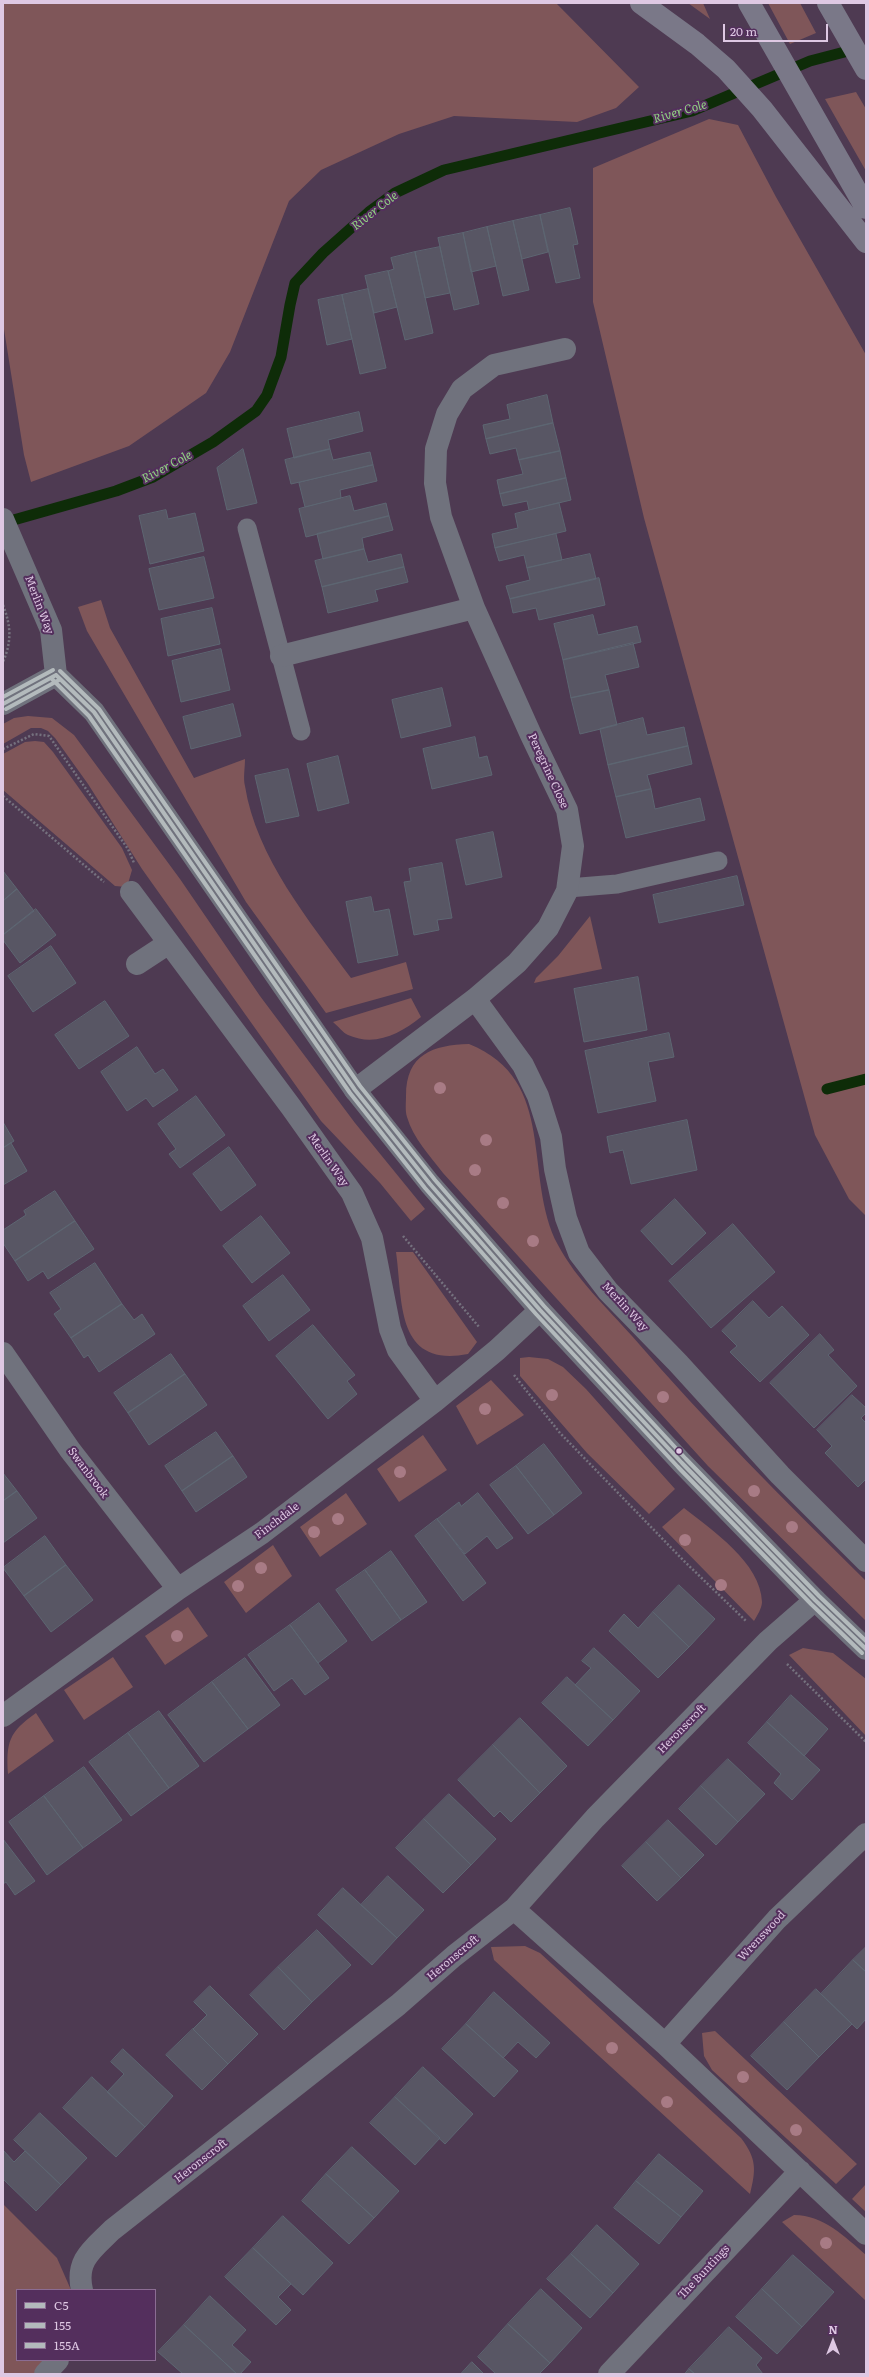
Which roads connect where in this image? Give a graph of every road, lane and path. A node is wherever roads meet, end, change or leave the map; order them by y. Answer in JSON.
{"nodes":[{"id":1,"x":641,"y":3,"type":"edge"},
{"id":2,"x":749,"y":3,"type":"edge"},
{"id":3,"x":828,"y":3,"type":"edge"},
{"id":4,"x":865,"y":68,"type":"edge"},
{"id":5,"x":866,"y":208,"type":"edge"},
{"id":6,"x":866,"y":242,"type":"edge"},
{"id":7,"x":565,"y":349,"type":"dead end"},
{"id":8,"x":3,"y":519,"type":"edge"},
{"id":9,"x":247,"y":528,"type":"dead end"},
{"id":10,"x":3,"y":605,"type":"edge"},
{"id":11,"x":474,"y":608,"type":"junction"},
{"id":12,"x":281,"y":656,"type":"junction"},
{"id":13,"x":3,"y":662,"type":"edge"},
{"id":14,"x":56,"y":675,"type":"junction"},
{"id":15,"x":3,"y":704,"type":"edge"},
{"id":16,"x":301,"y":731,"type":"dead end"},
{"id":17,"x":3,"y":749,"type":"edge"},
{"id":18,"x":3,"y":796,"type":"edge"},
{"id":19,"x":718,"y":861,"type":"dead end"},
{"id":20,"x":568,"y":888,"type":"junction"},
{"id":21,"x":131,"y":892,"type":"junction"},
{"id":22,"x":169,"y":943,"type":"junction"},
{"id":23,"x":137,"y":964,"type":"dead end"},
{"id":24,"x":475,"y":999,"type":"junction"},
{"id":25,"x":355,"y":1090,"type":"junction"},
{"id":26,"x":401,"y":1233,"type":"dead end"},
{"id":27,"x":540,"y":1310,"type":"junction"},
{"id":28,"x":497,"y":1350,"type":"junction"},
{"id":29,"x":3,"y":1353,"type":"edge"},
{"id":30,"x":435,"y":1401,"type":"junction"},
{"id":31,"x":866,"y":1561,"type":"edge"},
{"id":32,"x":178,"y":1589,"type":"junction"},
{"id":33,"x":815,"y":1600,"type":"junction"},
{"id":34,"x":768,"y":1641,"type":"junction"},
{"id":35,"x":866,"y":1649,"type":"edge"},
{"id":36,"x":3,"y":1716,"type":"edge"},
{"id":37,"x":866,"y":1742,"type":"edge"},
{"id":38,"x":866,"y":1834,"type":"edge"},
{"id":39,"x":514,"y":1909,"type":"junction"},
{"id":40,"x":665,"y":2044,"type":"junction"},
{"id":41,"x":800,"y":2171,"type":"junction"},
{"id":42,"x":866,"y":2234,"type":"edge"},
{"id":43,"x":82,"y":2289,"type":"edge"},
{"id":44,"x":57,"y":2361,"type":"edge"},
{"id":45,"x":45,"y":2374,"type":"edge"},
{"id":46,"x":609,"y":2374,"type":"edge"}],
"edges":[{"from":1,"to":6,"type":"highway"},
{"from":2,"to":5,"type":"highway"},
{"from":3,"to":4,"type":"highway"},
{"from":7,"to":11,"type":"street","name":"Peregrine Close"},
{"from":8,"to":14,"type":"street","name":"Merlin Way"},
{"from":9,"to":12,"type":"lane"},
{"from":10,"to":13,"type":"path"},
{"from":11,"to":12,"type":"street"},
{"from":11,"to":20,"type":"street","name":"Peregrine Close"},
{"from":12,"to":16,"type":"lane"},
{"from":14,"to":15,"type":"street"},
{"from":14,"to":25,"type":"street"},
{"from":17,"to":21,"type":"path"},
{"from":18,"to":21,"type":"path"},
{"from":19,"to":20,"type":"lane"},
{"from":20,"to":24,"type":"street","name":"Peregrine Close"},
{"from":21,"to":22,"type":"street","name":"Merlin Way"},
{"from":22,"to":23,"type":"street"},
{"from":22,"to":30,"type":"street","name":"Merlin Way"},
{"from":24,"to":25,"type":"street","name":"Peregrine Close"},
{"from":24,"to":31,"type":"street","name":"Merlin Way"},
{"from":25,"to":27,"type":"street"},
{"from":26,"to":28,"type":"path"},
{"from":27,"to":28,"type":"street","name":"Finchdale"},
{"from":27,"to":33,"type":"street"},
{"from":28,"to":30,"type":"street","name":"Finchdale"},
{"from":28,"to":34,"type":"path"},
{"from":29,"to":32,"type":"street","name":"Swanbrook"},
{"from":30,"to":32,"type":"street","name":"Finchdale"},
{"from":32,"to":36,"type":"street","name":"Finchdale"},
{"from":33,"to":34,"type":"street","name":"Heronscroft"},
{"from":33,"to":35,"type":"street"},
{"from":34,"to":37,"type":"path"},
{"from":34,"to":39,"type":"street","name":"Heronscroft"},
{"from":38,"to":40,"type":"street","name":"Wrenswood"},
{"from":39,"to":40,"type":"street"},
{"from":39,"to":43,"type":"street","name":"Heronscroft"},
{"from":40,"to":41,"type":"street"},
{"from":41,"to":42,"type":"street"},
{"from":41,"to":46,"type":"street","name":"The Buntings"},
{"from":44,"to":45,"type":"street"}]}
